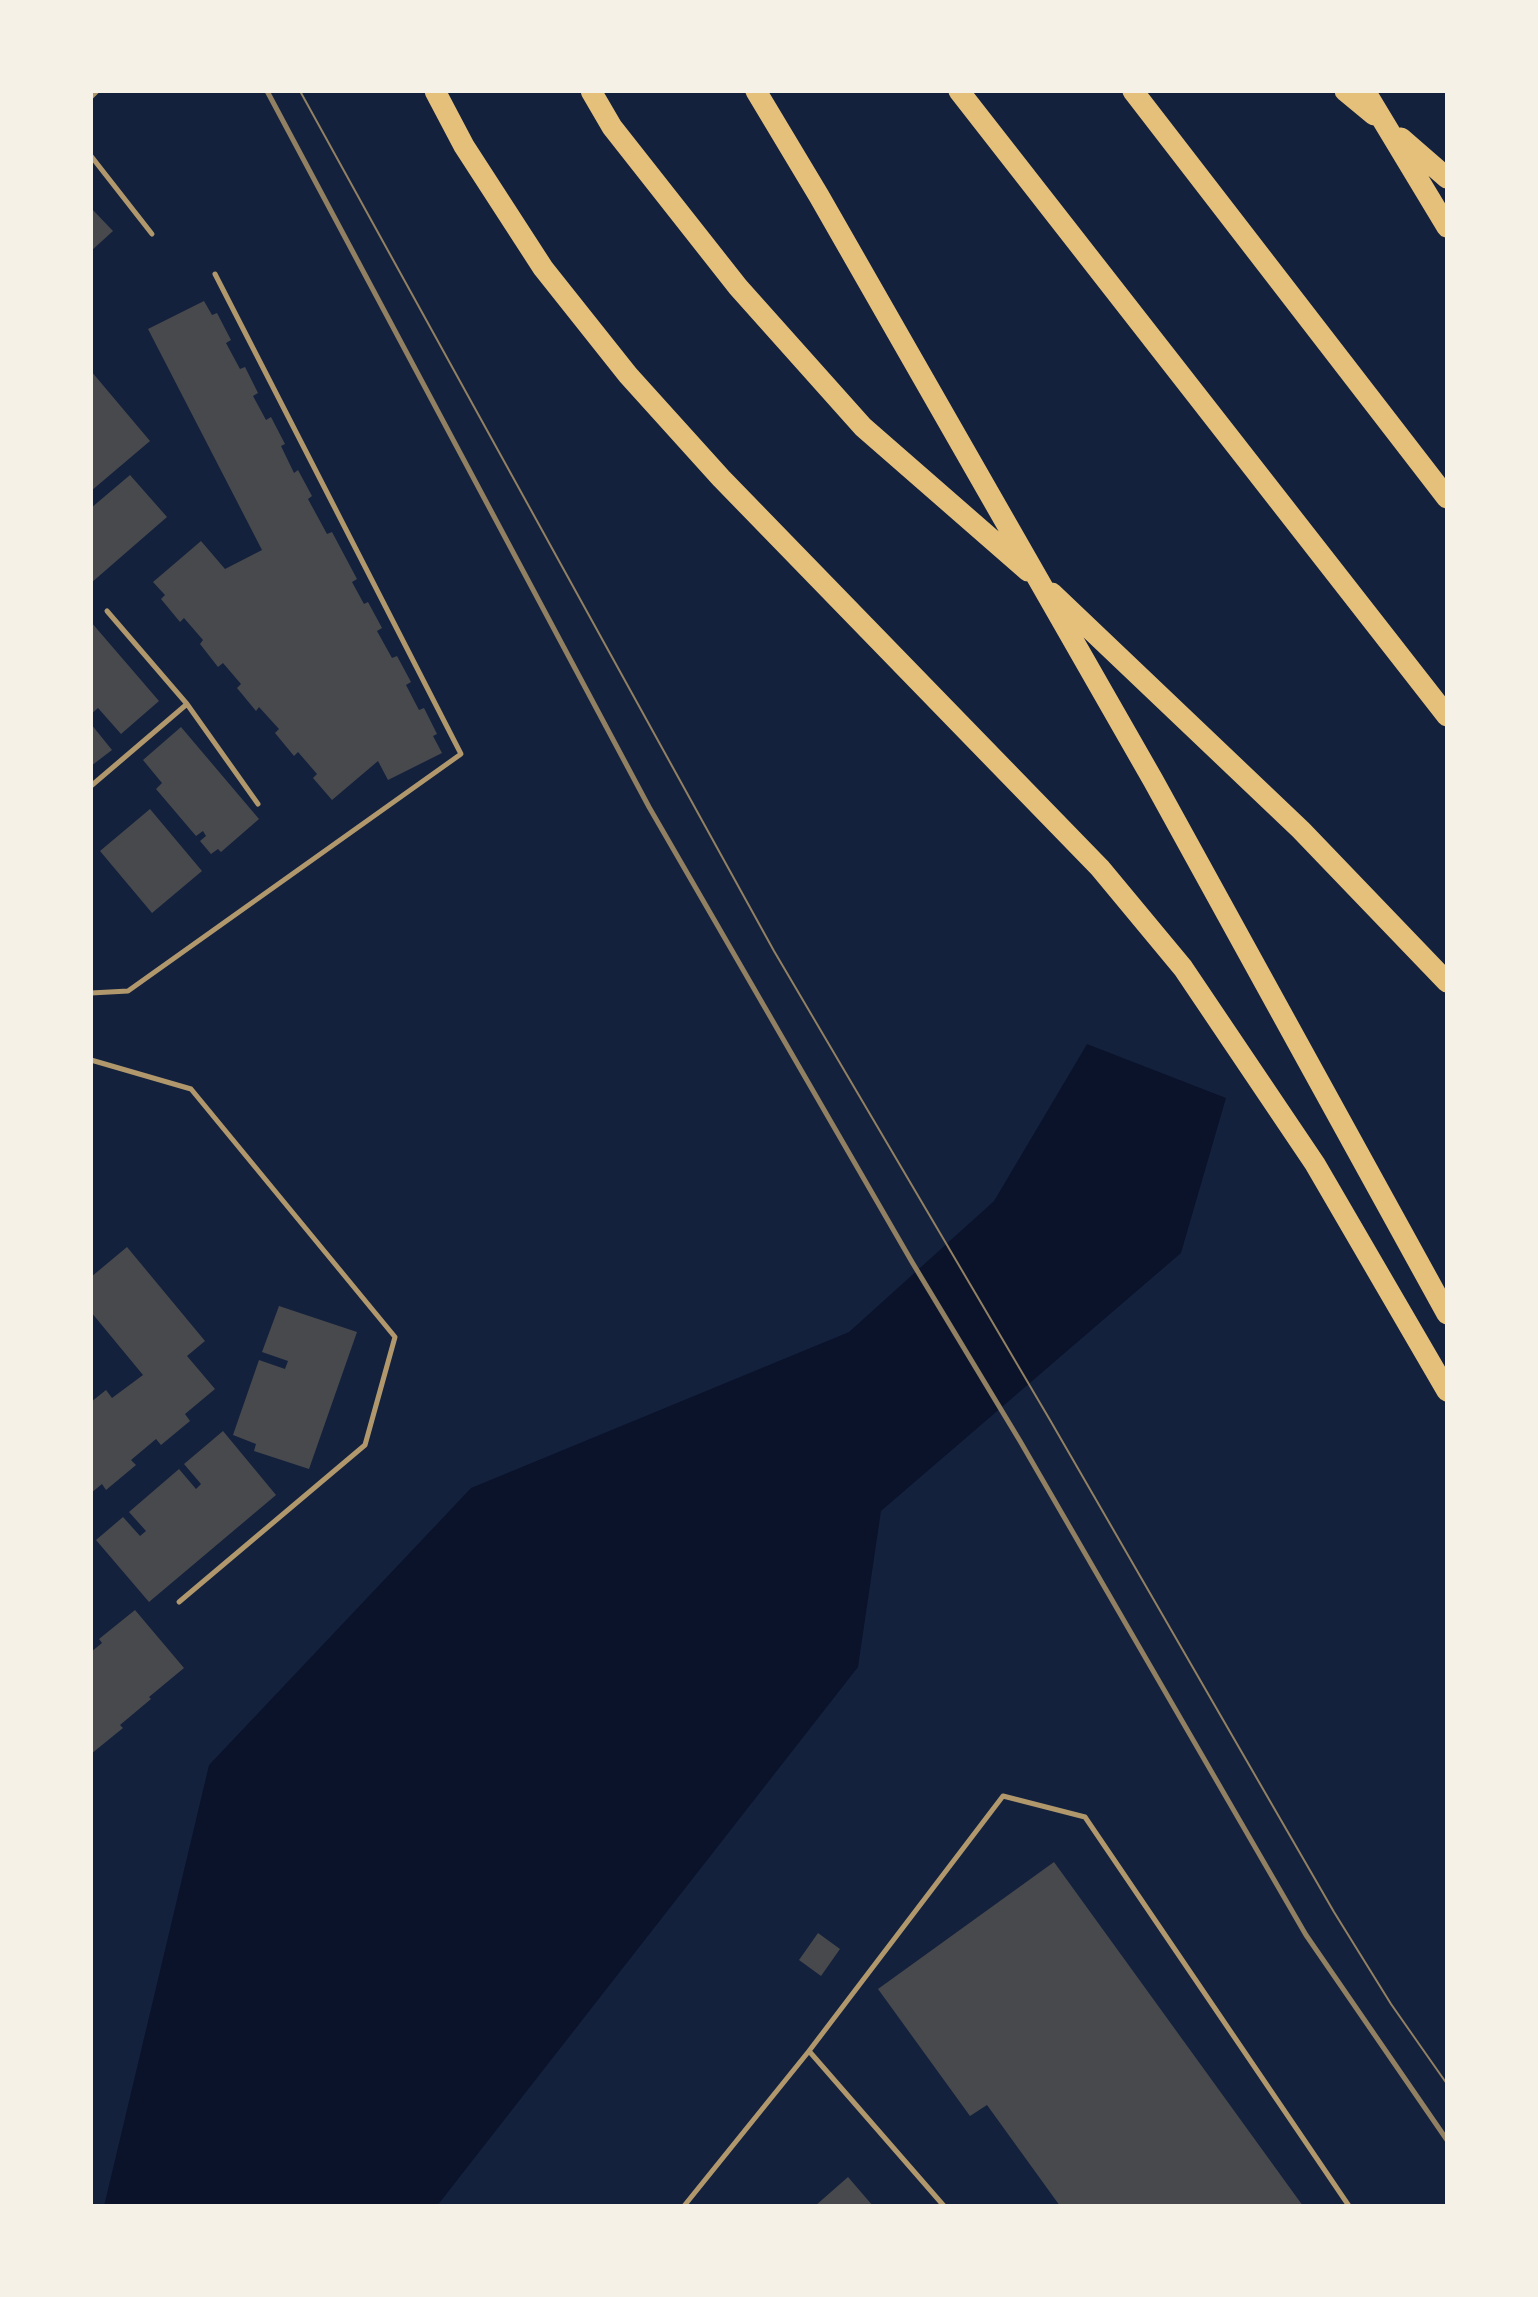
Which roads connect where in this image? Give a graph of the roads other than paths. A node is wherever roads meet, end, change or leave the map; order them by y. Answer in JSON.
{"nodes":[{"id":1,"x":97,"y":91,"type":"edge"},
{"id":2,"x":435,"y":91,"type":"edge"},
{"id":3,"x":591,"y":91,"type":"edge"},
{"id":4,"x":756,"y":91,"type":"edge"},
{"id":5,"x":959,"y":91,"type":"edge"},
{"id":6,"x":1133,"y":91,"type":"edge"},
{"id":7,"x":1345,"y":91,"type":"edge"},
{"id":8,"x":1365,"y":91,"type":"edge"},
{"id":9,"x":91,"y":97,"type":"edge"},
{"id":10,"x":91,"y":156,"type":"edge"},
{"id":11,"x":1447,"y":178,"type":"edge"},
{"id":12,"x":1447,"y":227,"type":"edge"},
{"id":13,"x":152,"y":234,"type":"dead end"},
{"id":14,"x":215,"y":274,"type":"dead end"},
{"id":15,"x":1447,"y":498,"type":"edge"},
{"id":16,"x":107,"y":611,"type":"dead end"},
{"id":17,"x":187,"y":704,"type":"junction"},
{"id":18,"x":1447,"y":716,"type":"edge"},
{"id":19,"x":91,"y":786,"type":"edge"},
{"id":20,"x":258,"y":804,"type":"dead end"},
{"id":21,"x":1447,"y":982,"type":"edge"},
{"id":22,"x":91,"y":993,"type":"edge"},
{"id":23,"x":91,"y":1060,"type":"edge"},
{"id":24,"x":1447,"y":1314,"type":"edge"},
{"id":25,"x":1447,"y":1391,"type":"edge"},
{"id":26,"x":179,"y":1602,"type":"dead end"},
{"id":27,"x":809,"y":2051,"type":"junction"},
{"id":28,"x":684,"y":2206,"type":"edge"},
{"id":29,"x":944,"y":2206,"type":"edge"},
{"id":30,"x":1349,"y":2206,"type":"edge"}],
"edges":[{"from":1,"to":9,"type":"lane"},
{"from":2,"to":25,"type":"highway"},
{"from":3,"to":21,"type":"highway"},
{"from":4,"to":24,"type":"highway"},
{"from":5,"to":18,"type":"highway"},
{"from":6,"to":15,"type":"highway"},
{"from":7,"to":11,"type":"highway"},
{"from":8,"to":12,"type":"highway"},
{"from":10,"to":13,"type":"lane"},
{"from":14,"to":22,"type":"lane"},
{"from":16,"to":17,"type":"lane"},
{"from":17,"to":19,"type":"lane"},
{"from":17,"to":20,"type":"lane"},
{"from":23,"to":26,"type":"lane"},
{"from":27,"to":28,"type":"lane"},
{"from":27,"to":29,"type":"lane"},
{"from":27,"to":30,"type":"lane"}]}
